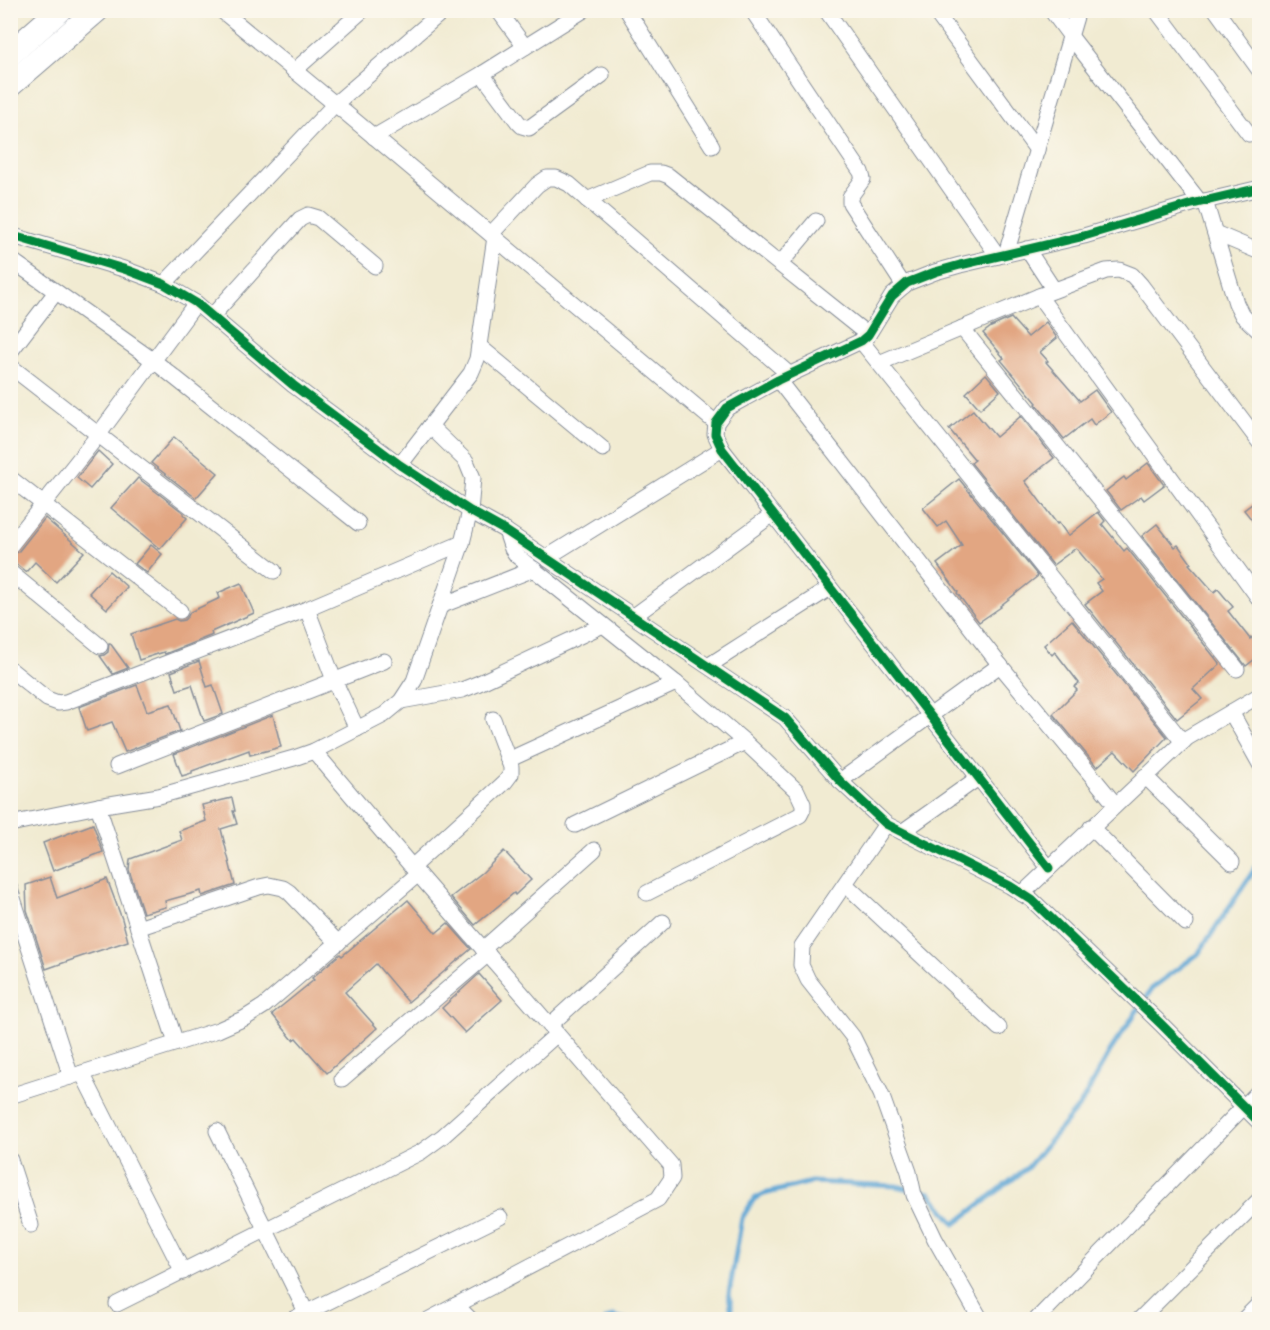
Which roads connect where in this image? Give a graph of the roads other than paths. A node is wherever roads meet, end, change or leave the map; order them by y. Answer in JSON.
{"nodes":[{"id":1,"x":97,"y":10,"type":"edge"},
{"id":2,"x":221,"y":10,"type":"edge"},
{"id":3,"x":363,"y":10,"type":"edge"},
{"id":4,"x":444,"y":10,"type":"edge"},
{"id":5,"x":498,"y":10,"type":"edge"},
{"id":6,"x":585,"y":10,"type":"edge"},
{"id":7,"x":627,"y":10,"type":"edge"},
{"id":8,"x":752,"y":10,"type":"edge"},
{"id":9,"x":826,"y":10,"type":"edge"},
{"id":10,"x":934,"y":10,"type":"edge"},
{"id":11,"x":1051,"y":10,"type":"edge"},
{"id":12,"x":1078,"y":10,"type":"edge"},
{"id":13,"x":1156,"y":10,"type":"edge"},
{"id":14,"x":1216,"y":10,"type":"edge"},
{"id":15,"x":54,"y":12,"type":"edge"},
{"id":16,"x":565,"y":16,"type":"edge"},
{"id":17,"x":1071,"y":37,"type":"junction"},
{"id":18,"x":525,"y":48,"type":"junction"},
{"id":19,"x":10,"y":54,"type":"edge"},
{"id":20,"x":294,"y":71,"type":"junction"},
{"id":21,"x":1260,"y":71,"type":"edge"},
{"id":22,"x":482,"y":74,"type":"junction"},
{"id":23,"x":602,"y":75,"type":"dead end"},
{"id":24,"x":10,"y":85,"type":"edge"},
{"id":25,"x":335,"y":104,"type":"junction"},
{"id":26,"x":1249,"y":134,"type":"dead end"},
{"id":27,"x":374,"y":137,"type":"junction"},
{"id":28,"x":712,"y":146,"type":"dead end"},
{"id":29,"x":1037,"y":150,"type":"junction"},
{"id":30,"x":1260,"y":188,"type":"edge"},
{"id":31,"x":587,"y":200,"type":"junction"},
{"id":32,"x":1202,"y":201,"type":"junction"},
{"id":33,"x":816,"y":221,"type":"dead end"},
{"id":34,"x":1215,"y":233,"type":"junction"},
{"id":35,"x":10,"y":235,"type":"edge"},
{"id":36,"x":493,"y":235,"type":"junction"},
{"id":37,"x":1027,"y":249,"type":"junction"},
{"id":38,"x":1260,"y":252,"type":"edge"},
{"id":39,"x":1002,"y":255,"type":"junction"},
{"id":40,"x":10,"y":259,"type":"edge"},
{"id":41,"x":780,"y":264,"type":"junction"},
{"id":42,"x":375,"y":266,"type":"dead end"},
{"id":43,"x":164,"y":284,"type":"junction"},
{"id":44,"x":904,"y":286,"type":"junction"},
{"id":45,"x":56,"y":292,"type":"junction"},
{"id":46,"x":1047,"y":293,"type":"junction"},
{"id":47,"x":196,"y":303,"type":"junction"},
{"id":48,"x":212,"y":316,"type":"junction"},
{"id":49,"x":962,"y":328,"type":"junction"},
{"id":50,"x":1260,"y":332,"type":"edge"},
{"id":51,"x":865,"y":338,"type":"junction"},
{"id":52,"x":479,"y":346,"type":"junction"},
{"id":53,"x":10,"y":352,"type":"edge"},
{"id":54,"x":154,"y":361,"type":"junction"},
{"id":55,"x":879,"y":363,"type":"junction"},
{"id":56,"x":10,"y":366,"type":"edge"},
{"id":57,"x":784,"y":377,"type":"junction"},
{"id":58,"x":716,"y":423,"type":"junction"},
{"id":59,"x":430,"y":426,"type":"junction"},
{"id":60,"x":99,"y":434,"type":"junction"},
{"id":61,"x":1260,"y":443,"type":"edge"},
{"id":62,"x":603,"y":449,"type":"dead end"},
{"id":63,"x":722,"y":449,"type":"junction"},
{"id":64,"x":400,"y":465,"type":"junction"},
{"id":65,"x":10,"y":478,"type":"edge"},
{"id":66,"x":43,"y":504,"type":"junction"},
{"id":67,"x":470,"y":511,"type":"junction"},
{"id":68,"x":773,"y":514,"type":"junction"},
{"id":69,"x":358,"y":523,"type":"dead end"},
{"id":70,"x":506,"y":531,"type":"junction"},
{"id":71,"x":462,"y":543,"type":"junction"},
{"id":72,"x":10,"y":546,"type":"edge"},
{"id":73,"x":546,"y":558,"type":"junction"},
{"id":74,"x":534,"y":569,"type":"junction"},
{"id":75,"x":274,"y":571,"type":"dead end"},
{"id":76,"x":10,"y":572,"type":"edge"},
{"id":77,"x":830,"y":588,"type":"junction"},
{"id":78,"x":1260,"y":600,"type":"edge"},
{"id":79,"x":440,"y":606,"type":"junction"},
{"id":80,"x":307,"y":609,"type":"junction"},
{"id":81,"x":180,"y":610,"type":"dead end"},
{"id":82,"x":634,"y":616,"type":"junction"},
{"id":83,"x":603,"y":625,"type":"junction"},
{"id":84,"x":100,"y":646,"type":"dead end"},
{"id":85,"x":384,"y":661,"type":"dead end"},
{"id":86,"x":1000,"y":665,"type":"junction"},
{"id":87,"x":708,"y":666,"type":"junction"},
{"id":88,"x":10,"y":669,"type":"edge"},
{"id":89,"x":1237,"y":669,"type":"dead end"},
{"id":90,"x":334,"y":680,"type":"junction"},
{"id":91,"x":676,"y":683,"type":"junction"},
{"id":92,"x":1260,"y":696,"type":"edge"},
{"id":93,"x":401,"y":700,"type":"junction"},
{"id":94,"x":1231,"y":712,"type":"junction"},
{"id":95,"x":930,"y":716,"type":"junction"},
{"id":96,"x":493,"y":719,"type":"dead end"},
{"id":97,"x":357,"y":729,"type":"junction"},
{"id":98,"x":745,"y":742,"type":"junction"},
{"id":99,"x":1183,"y":742,"type":"junction"},
{"id":100,"x":314,"y":751,"type":"junction"},
{"id":101,"x":508,"y":760,"type":"junction"},
{"id":102,"x":1260,"y":764,"type":"edge"},
{"id":103,"x":117,"y":766,"type":"dead end"},
{"id":104,"x":1145,"y":776,"type":"junction"},
{"id":105,"x":978,"y":777,"type":"junction"},
{"id":106,"x":840,"y":781,"type":"junction"},
{"id":107,"x":1115,"y":804,"type":"junction"},
{"id":108,"x":98,"y":806,"type":"junction"},
{"id":109,"x":10,"y":824,"type":"edge"},
{"id":110,"x":886,"y":824,"type":"junction"},
{"id":111,"x":575,"y":825,"type":"dead end"},
{"id":112,"x":1091,"y":827,"type":"junction"},
{"id":113,"x":902,"y":832,"type":"junction"},
{"id":114,"x":594,"y":850,"type":"dead end"},
{"id":115,"x":1232,"y":862,"type":"dead end"},
{"id":116,"x":1049,"y":868,"type":"junction"},
{"id":117,"x":415,"y":871,"type":"junction"},
{"id":118,"x":845,"y":884,"type":"junction"},
{"id":119,"x":10,"y":889,"type":"edge"},
{"id":120,"x":646,"y":893,"type":"dead end"},
{"id":121,"x":1022,"y":894,"type":"junction"},
{"id":122,"x":663,"y":922,"type":"dead end"},
{"id":123,"x":1186,"y":923,"type":"dead end"},
{"id":124,"x":138,"y":928,"type":"junction"},
{"id":125,"x":338,"y":943,"type":"junction"},
{"id":126,"x":485,"y":952,"type":"junction"},
{"id":127,"x":999,"y":1028,"type":"dead end"},
{"id":128,"x":553,"y":1030,"type":"junction"},
{"id":129,"x":176,"y":1043,"type":"junction"},
{"id":130,"x":77,"y":1075,"type":"junction"},
{"id":131,"x":342,"y":1079,"type":"dead end"},
{"id":132,"x":1260,"y":1090,"type":"edge"},
{"id":133,"x":10,"y":1096,"type":"edge"},
{"id":134,"x":1243,"y":1107,"type":"junction"},
{"id":135,"x":1260,"y":1123,"type":"edge"},
{"id":136,"x":217,"y":1131,"type":"dead end"},
{"id":137,"x":10,"y":1160,"type":"edge"},
{"id":138,"x":1260,"y":1200,"type":"edge"},
{"id":139,"x":500,"y":1216,"type":"dead end"},
{"id":140,"x":31,"y":1225,"type":"dead end"},
{"id":141,"x":266,"y":1230,"type":"junction"},
{"id":142,"x":183,"y":1272,"type":"junction"},
{"id":143,"x":1260,"y":1303,"type":"edge"},
{"id":144,"x":117,"y":1304,"type":"dead end"},
{"id":145,"x":456,"y":1305,"type":"junction"},
{"id":146,"x":308,"y":1316,"type":"edge"},
{"id":147,"x":291,"y":1320,"type":"edge"},
{"id":148,"x":428,"y":1320,"type":"edge"},
{"id":149,"x":471,"y":1320,"type":"edge"},
{"id":150,"x":981,"y":1320,"type":"edge"},
{"id":151,"x":1036,"y":1320,"type":"edge"},
{"id":152,"x":1138,"y":1320,"type":"edge"},
{"id":153,"x":1244,"y":1320,"type":"edge"}],
"edges":[{"from":1,"to":24,"type":"main road"},
{"from":2,"to":20,"type":"street"},
{"from":3,"to":20,"type":"street"},
{"from":4,"to":25,"type":"street"},
{"from":5,"to":18,"type":"street"},
{"from":6,"to":16,"type":"street"},
{"from":7,"to":28,"type":"street"},
{"from":8,"to":44,"type":"street"},
{"from":9,"to":39,"type":"street"},
{"from":10,"to":29,"type":"street"},
{"from":11,"to":17,"type":"street"},
{"from":12,"to":17,"type":"street"},
{"from":13,"to":26,"type":"street"},
{"from":14,"to":21,"type":"street"},
{"from":15,"to":19,"type":"main road"},
{"from":16,"to":18,"type":"street"},
{"from":17,"to":29,"type":"street"},
{"from":17,"to":32,"type":"street"},
{"from":18,"to":22,"type":"street"},
{"from":20,"to":25,"type":"street"},
{"from":22,"to":23,"type":"street"},
{"from":22,"to":27,"type":"street"},
{"from":25,"to":27,"type":"street"},
{"from":25,"to":43,"type":"street"},
{"from":27,"to":36,"type":"street"},
{"from":29,"to":39,"type":"street"},
{"from":30,"to":32,"type":"street"},
{"from":31,"to":36,"type":"street"},
{"from":31,"to":41,"type":"street"},
{"from":31,"to":57,"type":"street"},
{"from":32,"to":34,"type":"street"},
{"from":32,"to":37,"type":"street"},
{"from":33,"to":41,"type":"street"},
{"from":34,"to":38,"type":"street"},
{"from":34,"to":50,"type":"street"},
{"from":35,"to":43,"type":"street"},
{"from":36,"to":52,"type":"street"},
{"from":36,"to":58,"type":"street"},
{"from":37,"to":39,"type":"street"},
{"from":37,"to":46,"type":"street"},
{"from":39,"to":44,"type":"street"},
{"from":40,"to":45,"type":"street"},
{"from":41,"to":51,"type":"street"},
{"from":42,"to":48,"type":"street"},
{"from":43,"to":47,"type":"street"},
{"from":44,"to":51,"type":"street"},
{"from":45,"to":53,"type":"street"},
{"from":45,"to":54,"type":"street"},
{"from":46,"to":49,"type":"street"},
{"from":46,"to":61,"type":"street"},
{"from":46,"to":78,"type":"street"},
{"from":47,"to":48,"type":"street"},
{"from":47,"to":54,"type":"street"},
{"from":48,"to":64,"type":"street"},
{"from":49,"to":55,"type":"street"},
{"from":49,"to":89,"type":"street"},
{"from":51,"to":55,"type":"street"},
{"from":51,"to":57,"type":"street"},
{"from":52,"to":59,"type":"street"},
{"from":52,"to":62,"type":"street"},
{"from":54,"to":60,"type":"street"},
{"from":54,"to":69,"type":"street"},
{"from":55,"to":99,"type":"street"},
{"from":56,"to":60,"type":"street"},
{"from":57,"to":58,"type":"street"},
{"from":57,"to":86,"type":"street"},
{"from":58,"to":63,"type":"street"},
{"from":59,"to":64,"type":"street"},
{"from":59,"to":67,"type":"street"},
{"from":60,"to":66,"type":"street"},
{"from":60,"to":75,"type":"street"},
{"from":63,"to":68,"type":"street"},
{"from":63,"to":73,"type":"street"},
{"from":64,"to":67,"type":"street"},
{"from":65,"to":66,"type":"street"},
{"from":66,"to":72,"type":"street"},
{"from":66,"to":81,"type":"street"},
{"from":67,"to":70,"type":"street"},
{"from":67,"to":71,"type":"street"},
{"from":68,"to":77,"type":"street"},
{"from":68,"to":82,"type":"street"},
{"from":70,"to":73,"type":"street"},
{"from":70,"to":74,"type":"street"},
{"from":71,"to":79,"type":"street"},
{"from":71,"to":80,"type":"street"},
{"from":73,"to":82,"type":"street"},
{"from":74,"to":79,"type":"street"},
{"from":74,"to":83,"type":"street"},
{"from":76,"to":84,"type":"street"},
{"from":77,"to":87,"type":"street"},
{"from":77,"to":95,"type":"street"},
{"from":79,"to":93,"type":"street"},
{"from":80,"to":88,"type":"street"},
{"from":80,"to":90,"type":"street"},
{"from":82,"to":87,"type":"street"},
{"from":83,"to":91,"type":"street"},
{"from":83,"to":93,"type":"street"},
{"from":85,"to":90,"type":"street"},
{"from":86,"to":95,"type":"street"},
{"from":86,"to":107,"type":"street"},
{"from":87,"to":106,"type":"street"},
{"from":90,"to":97,"type":"street"},
{"from":90,"to":103,"type":"street"},
{"from":91,"to":98,"type":"street"},
{"from":91,"to":101,"type":"street"},
{"from":92,"to":94,"type":"street"},
{"from":93,"to":97,"type":"street"},
{"from":94,"to":99,"type":"street"},
{"from":94,"to":102,"type":"street"},
{"from":95,"to":105,"type":"street"},
{"from":95,"to":106,"type":"street"},
{"from":96,"to":101,"type":"street"},
{"from":97,"to":100,"type":"street"},
{"from":98,"to":111,"type":"street"},
{"from":98,"to":120,"type":"street"},
{"from":99,"to":104,"type":"street"},
{"from":100,"to":108,"type":"street"},
{"from":100,"to":117,"type":"street"},
{"from":101,"to":117,"type":"street"},
{"from":104,"to":107,"type":"street"},
{"from":104,"to":115,"type":"street"},
{"from":105,"to":113,"type":"street"},
{"from":105,"to":116,"type":"street"},
{"from":106,"to":110,"type":"street"},
{"from":107,"to":112,"type":"street"},
{"from":108,"to":109,"type":"street"},
{"from":108,"to":124,"type":"street"},
{"from":110,"to":113,"type":"street"},
{"from":110,"to":118,"type":"street"},
{"from":112,"to":116,"type":"street"},
{"from":112,"to":123,"type":"street"},
{"from":113,"to":121,"type":"street"},
{"from":114,"to":126,"type":"street"},
{"from":116,"to":121,"type":"street"},
{"from":117,"to":125,"type":"street"},
{"from":117,"to":126,"type":"street"},
{"from":118,"to":127,"type":"street"},
{"from":118,"to":150,"type":"street"},
{"from":119,"to":130,"type":"street"},
{"from":121,"to":134,"type":"street"},
{"from":122,"to":128,"type":"street"},
{"from":124,"to":125,"type":"street"},
{"from":124,"to":129,"type":"street"},
{"from":125,"to":129,"type":"street"},
{"from":126,"to":128,"type":"street"},
{"from":126,"to":131,"type":"street"},
{"from":128,"to":141,"type":"street"},
{"from":128,"to":145,"type":"street"},
{"from":129,"to":130,"type":"street"},
{"from":130,"to":133,"type":"street"},
{"from":130,"to":142,"type":"street"},
{"from":132,"to":134,"type":"street"},
{"from":134,"to":135,"type":"street"},
{"from":134,"to":151,"type":"street"},
{"from":136,"to":141,"type":"street"},
{"from":137,"to":140,"type":"street"},
{"from":138,"to":152,"type":"street"},
{"from":139,"to":146,"type":"street"},
{"from":141,"to":142,"type":"street"},
{"from":141,"to":146,"type":"street"},
{"from":142,"to":144,"type":"street"},
{"from":143,"to":153,"type":"street"},
{"from":145,"to":148,"type":"street"},
{"from":145,"to":149,"type":"street"},
{"from":146,"to":147,"type":"street"}]}
